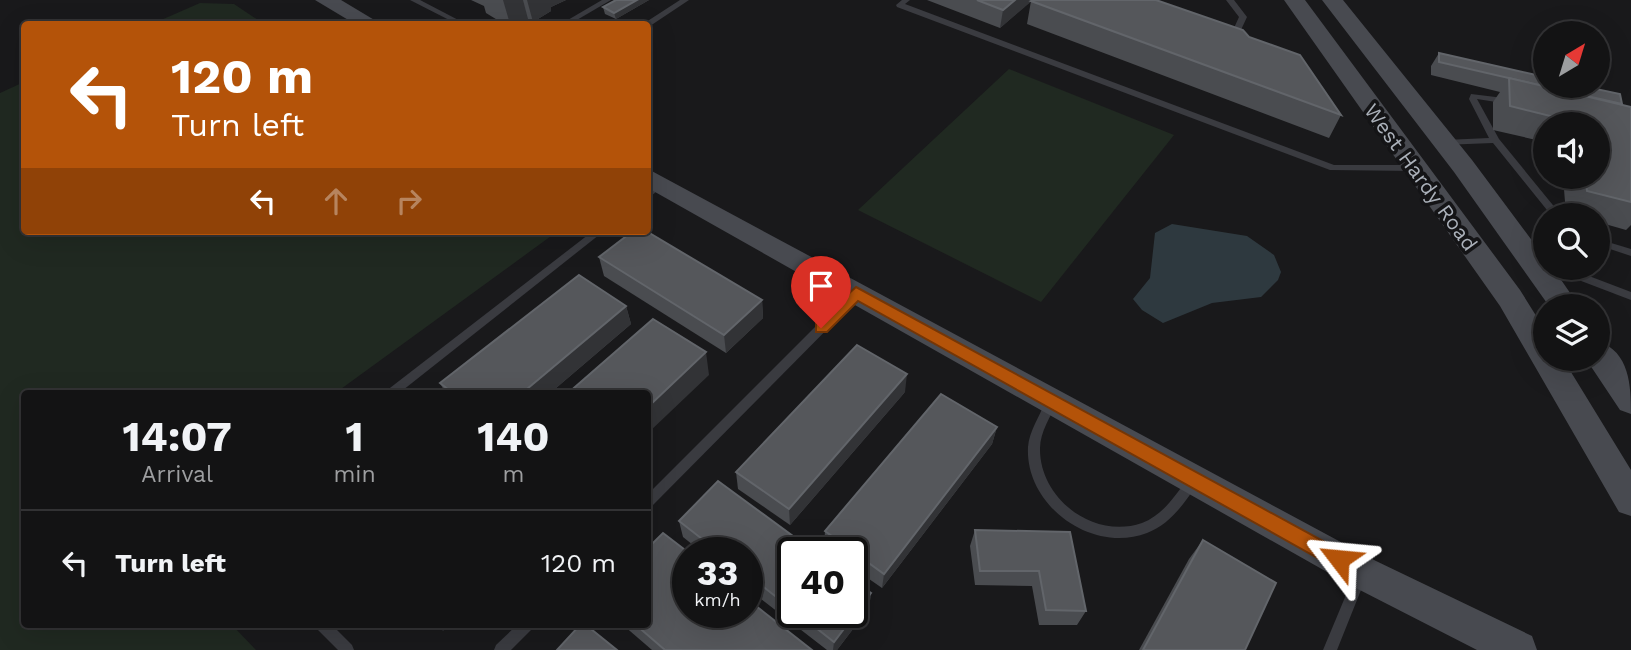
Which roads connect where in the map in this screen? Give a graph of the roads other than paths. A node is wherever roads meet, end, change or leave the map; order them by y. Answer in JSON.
{"nodes":[{"id":1,"x":325,"y":0,"type":"edge"},
{"id":2,"x":414,"y":0,"type":"edge"},
{"id":3,"x":607,"y":0,"type":"edge"},
{"id":4,"x":685,"y":0,"type":"edge"},
{"id":5,"x":906,"y":0,"type":"edge"},
{"id":6,"x":1230,"y":0,"type":"edge"},
{"id":7,"x":1294,"y":0,"type":"edge"},
{"id":8,"x":1332,"y":0,"type":"edge"},
{"id":9,"x":364,"y":21,"type":"edge"},
{"id":10,"x":456,"y":21,"type":"edge"},
{"id":11,"x":570,"y":21,"type":"edge"},
{"id":12,"x":651,"y":21,"type":"edge"},
{"id":13,"x":1216,"y":28,"type":"edge"},
{"id":14,"x":1516,"y":103,"type":"edge"},
{"id":15,"x":1495,"y":140,"type":"junction"},
{"id":16,"x":1444,"y":143,"type":"junction"},
{"id":17,"x":1414,"y":168,"type":"junction"},
{"id":18,"x":652,"y":185,"type":"edge"},
{"id":19,"x":1546,"y":203,"type":"edge"},
{"id":20,"x":594,"y":235,"type":"edge"},
{"id":21,"x":1468,"y":243,"type":"junction"},
{"id":22,"x":1610,"y":246,"type":"edge"},
{"id":23,"x":1631,"y":253,"type":"edge"},
{"id":24,"x":1533,"y":254,"type":"edge"},
{"id":25,"x":1533,"y":258,"type":"edge"},
{"id":26,"x":1590,"y":280,"type":"edge"},
{"id":27,"x":856,"y":293,"type":"junction"},
{"id":28,"x":1631,"y":296,"type":"edge"},
{"id":29,"x":1533,"y":336,"type":"edge"},
{"id":30,"x":1610,"y":370,"type":"edge"},
{"id":31,"x":1554,"y":371,"type":"edge"},
{"id":32,"x":395,"y":390,"type":"edge"},
{"id":33,"x":1052,"y":400,"type":"junction"},
{"id":34,"x":1631,"y":401,"type":"edge"},
{"id":35,"x":1194,"y":480,"type":"junction"},
{"id":36,"x":651,"y":499,"type":"edge"},
{"id":37,"x":1631,"y":500,"type":"edge"},
{"id":38,"x":1363,"y":573,"type":"junction"},
{"id":39,"x":326,"y":628,"type":"edge"},
{"id":40,"x":523,"y":628,"type":"edge"},
{"id":41,"x":347,"y":650,"type":"edge"},
{"id":42,"x":501,"y":650,"type":"edge"},
{"id":43,"x":1330,"y":650,"type":"edge"},
{"id":44,"x":1518,"y":650,"type":"edge"}],
"edges":[{"from":1,"to":9,"type":"street"},
{"from":2,"to":10,"type":"lane"},
{"from":3,"to":11,"type":"lane"},
{"from":4,"to":12,"type":"lane"},
{"from":5,"to":17,"type":"lane"},
{"from":6,"to":13,"type":"lane"},
{"from":7,"to":17,"type":"street","name":"West Hardy Road"},
{"from":8,"to":16,"type":"street","name":"West Hardy Road"},
{"from":14,"to":15,"type":"lane"},
{"from":15,"to":16,"type":"lane"},
{"from":15,"to":19,"type":"lane"},
{"from":16,"to":24,"type":"street","name":"West Hardy Road"},
{"from":17,"to":21,"type":"street","name":"West Hardy Road"},
{"from":18,"to":27,"type":"street"},
{"from":20,"to":32,"type":"lane"},
{"from":21,"to":25,"type":"street"},
{"from":21,"to":29,"type":"street","name":"West Hardy Road"},
{"from":22,"to":23,"type":"lane"},
{"from":26,"to":28,"type":"lane"},
{"from":27,"to":33,"type":"street"},
{"from":27,"to":36,"type":"lane"},
{"from":30,"to":34,"type":"street"},
{"from":31,"to":37,"type":"street","name":"West Hardy Road"},
{"from":33,"to":35,"type":"street"},
{"from":33,"to":35,"type":"lane"},
{"from":35,"to":38,"type":"street"},
{"from":38,"to":43,"type":"lane"},
{"from":38,"to":44,"type":"street"},
{"from":39,"to":41,"type":"lane"},
{"from":40,"to":42,"type":"lane"}]}
